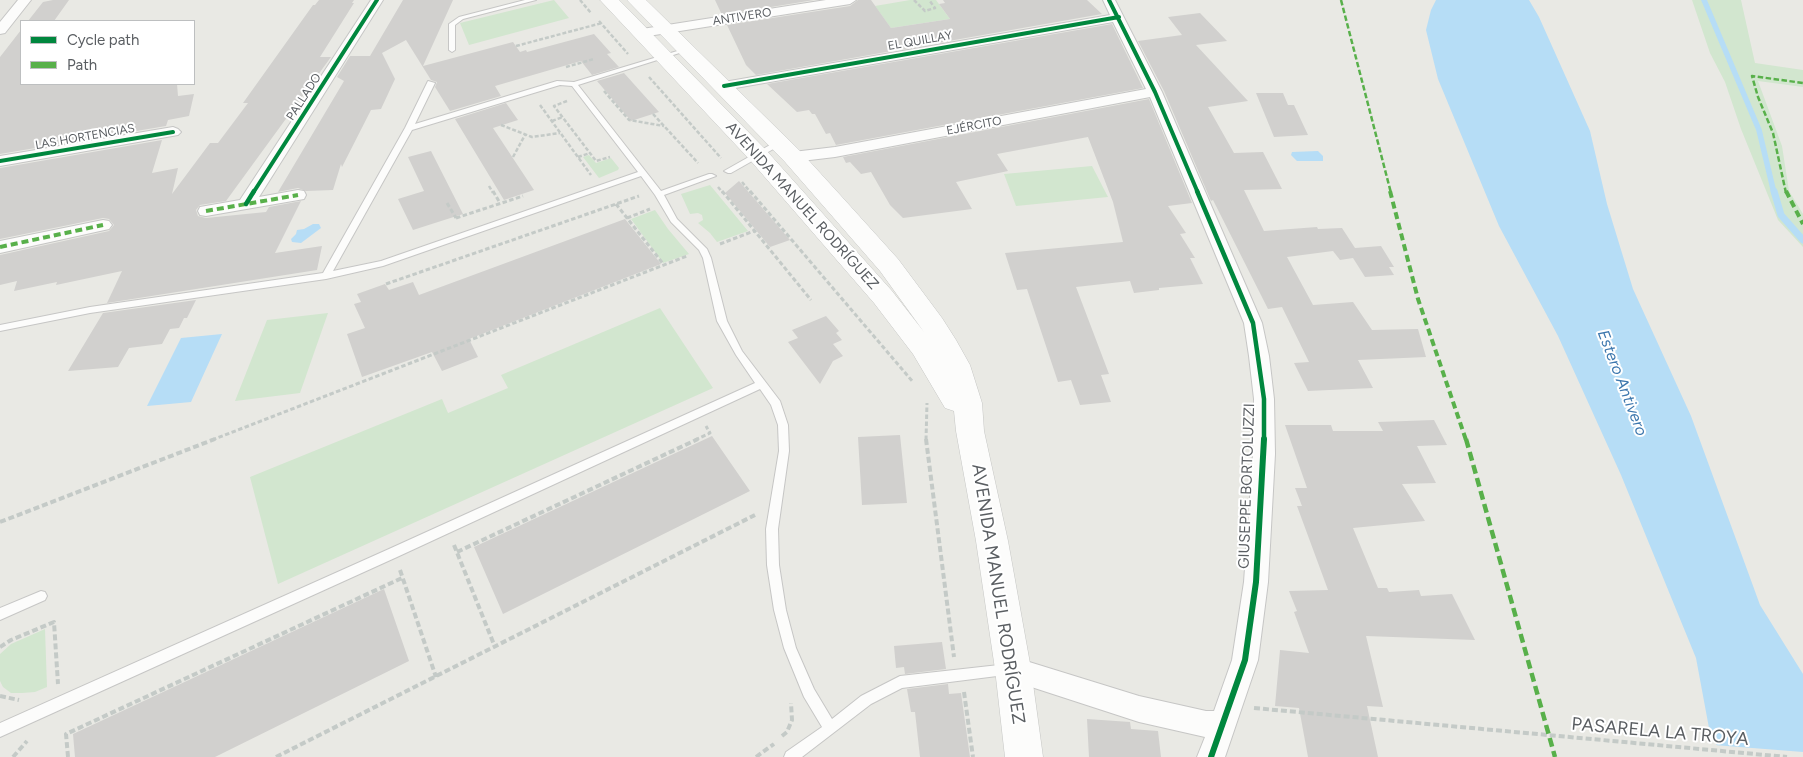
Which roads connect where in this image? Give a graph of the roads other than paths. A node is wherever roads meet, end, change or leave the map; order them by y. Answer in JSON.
{"nodes":[{"id":1,"x":25,"y":0,"type":"edge"},
{"id":2,"x":378,"y":0,"type":"edge"},
{"id":3,"x":533,"y":0,"type":"edge"},
{"id":4,"x":610,"y":0,"type":"edge"},
{"id":5,"x":636,"y":0,"type":"edge"},
{"id":6,"x":850,"y":0,"type":"edge"},
{"id":7,"x":1109,"y":0,"type":"edge"},
{"id":8,"x":1119,"y":17,"type":"junction"},
{"id":9,"x":664,"y":29,"type":"junction"},
{"id":10,"x":0,"y":30,"type":"edge"},
{"id":11,"x":642,"y":33,"type":"junction"},
{"id":12,"x":452,"y":50,"type":"dead end"},
{"id":13,"x":686,"y":50,"type":"junction"},
{"id":14,"x":666,"y":57,"type":"junction"},
{"id":15,"x":431,"y":83,"type":"dead end"},
{"id":16,"x":574,"y":84,"type":"junction"},
{"id":17,"x":729,"y":91,"type":"junction"},
{"id":18,"x":1155,"y":92,"type":"junction"},
{"id":19,"x":710,"y":104,"type":"junction"},
{"id":20,"x":409,"y":128,"type":"junction"},
{"id":21,"x":173,"y":132,"type":"dead end"},
{"id":22,"x":777,"y":152,"type":"junction"},
{"id":23,"x":0,"y":161,"type":"edge"},
{"id":24,"x":728,"y":171,"type":"dead end"},
{"id":25,"x":643,"y":173,"type":"junction"},
{"id":26,"x":710,"y":177,"type":"road end"},
{"id":27,"x":659,"y":194,"type":"junction"},
{"id":28,"x":298,"y":195,"type":"dead end"},
{"id":29,"x":246,"y":204,"type":"junction"},
{"id":30,"x":206,"y":211,"type":"dead end"},
{"id":31,"x":103,"y":225,"type":"dead end"},
{"id":32,"x":0,"y":247,"type":"edge"},
{"id":33,"x":326,"y":276,"type":"junction"},
{"id":34,"x":0,"y":328,"type":"edge"},
{"id":35,"x":761,"y":384,"type":"junction"},
{"id":36,"x":970,"y":432,"type":"junction"},
{"id":37,"x":41,"y":596,"type":"dead end"},
{"id":38,"x":0,"y":615,"type":"edge"},
{"id":39,"x":1013,"y":669,"type":"junction"},
{"id":40,"x":1226,"y":714,"type":"junction"},
{"id":41,"x":0,"y":730,"type":"edge"},
{"id":42,"x":830,"y":730,"type":"junction"},
{"id":43,"x":791,"y":757,"type":"edge"},
{"id":44,"x":1024,"y":757,"type":"edge"},
{"id":45,"x":1211,"y":757,"type":"edge"}],
"edges":[{"from":1,"to":10,"type":"street"},
{"from":2,"to":29,"type":"street","name":"PALLADO"},
{"from":3,"to":12,"type":"lane"},
{"from":4,"to":11,"type":"main road","name":"AVENIDA MANUEL RODRÍGUEZ"},
{"from":5,"to":9,"type":"main road","name":"AVENIDA MANUEL RODRÍGUEZ"},
{"from":6,"to":9,"type":"street","name":"ANTIVERO"},
{"from":7,"to":8,"type":"street","name":"GIUSEPPE BORTOLUZZI"},
{"from":8,"to":17,"type":"street","name":"EL QUILLAY"},
{"from":8,"to":18,"type":"street","name":"GIUSEPPE BORTOLUZZI"},
{"from":9,"to":11,"type":"street","name":"ANTIVERO"},
{"from":9,"to":13,"type":"main road","name":"AVENIDA MANUEL RODRÍGUEZ"},
{"from":11,"to":14,"type":"main road","name":"AVENIDA MANUEL RODRÍGUEZ"},
{"from":13,"to":14,"type":"lane"},
{"from":13,"to":17,"type":"main road","name":"AVENIDA MANUEL RODRÍGUEZ"},
{"from":14,"to":16,"type":"lane"},
{"from":14,"to":19,"type":"main road","name":"AVENIDA MANUEL RODRÍGUEZ"},
{"from":15,"to":20,"type":"lane"},
{"from":16,"to":20,"type":"lane"},
{"from":16,"to":25,"type":"lane"},
{"from":17,"to":19,"type":"main road"},
{"from":17,"to":22,"type":"main road","name":"AVENIDA MANUEL RODRÍGUEZ"},
{"from":18,"to":22,"type":"street","name":"EJÉRCITO"},
{"from":18,"to":40,"type":"street","name":"GIUSEPPE BORTOLUZZI"},
{"from":19,"to":22,"type":"main road","name":"AVENIDA MANUEL RODRÍGUEZ"},
{"from":20,"to":33,"type":"lane"},
{"from":21,"to":23,"type":"street","name":"LAS HORTENCIAS"},
{"from":22,"to":24,"type":"lane"},
{"from":22,"to":36,"type":"main road","name":"AVENIDA MANUEL RODRÍGUEZ"},
{"from":22,"to":36,"type":"main road","name":"AVENIDA MANUEL RODRÍGUEZ"},
{"from":25,"to":27,"type":"lane"},
{"from":25,"to":33,"type":"lane"},
{"from":26,"to":27,"type":"lane"},
{"from":27,"to":35,"type":"lane"},
{"from":28,"to":29,"type":"street"},
{"from":29,"to":30,"type":"street"},
{"from":31,"to":32,"type":"street"},
{"from":33,"to":34,"type":"lane"},
{"from":35,"to":41,"type":"lane"},
{"from":35,"to":42,"type":"lane"},
{"from":36,"to":39,"type":"main road","name":"AVENIDA MANUEL RODRÍGUEZ"},
{"from":37,"to":38,"type":"lane"},
{"from":39,"to":40,"type":"street"},
{"from":39,"to":42,"type":"lane"},
{"from":39,"to":44,"type":"main road","name":"AVENIDA MANUEL RODRÍGUEZ"},
{"from":40,"to":45,"type":"street","name":"GIUSEPPE BORTOLUZZI"},
{"from":42,"to":43,"type":"lane"}]}
